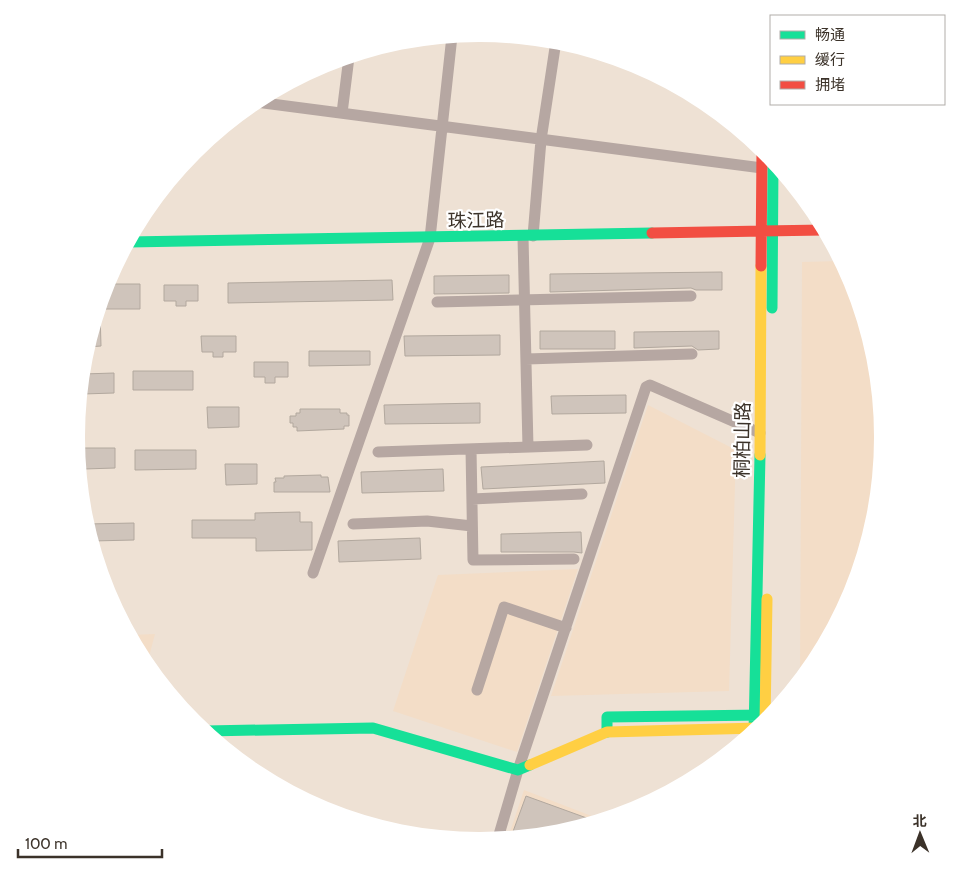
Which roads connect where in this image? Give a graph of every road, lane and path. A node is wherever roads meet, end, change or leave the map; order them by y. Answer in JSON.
{"nodes":[{"id":1,"x":451,"y":43,"type":"edge"},
{"id":2,"x":555,"y":50,"type":"edge"},
{"id":3,"x":348,"y":65,"type":"edge"},
{"id":4,"x":269,"y":104,"type":"edge"},
{"id":5,"x":342,"y":113,"type":"junction"},
{"id":6,"x":442,"y":126,"type":"junction"},
{"id":7,"x":541,"y":140,"type":"junction"},
{"id":8,"x":762,"y":161,"type":"edge"},
{"id":9,"x":762,"y":168,"type":"junction"},
{"id":10,"x":773,"y":173,"type":"edge"},
{"id":11,"x":767,"y":230,"type":"junction"},
{"id":12,"x":816,"y":230,"type":"edge"},
{"id":13,"x":528,"y":236,"type":"junction"},
{"id":14,"x":430,"y":238,"type":"junction"},
{"id":15,"x":137,"y":242,"type":"edge"},
{"id":16,"x":691,"y":296,"type":"dead end"},
{"id":17,"x":524,"y":300,"type":"junction"},
{"id":18,"x":437,"y":302,"type":"dead end"},
{"id":19,"x":692,"y":354,"type":"dead end"},
{"id":20,"x":526,"y":359,"type":"junction"},
{"id":21,"x":760,"y":433,"type":"junction"},
{"id":22,"x":587,"y":445,"type":"dead end"},
{"id":23,"x":528,"y":447,"type":"junction"},
{"id":24,"x":471,"y":449,"type":"junction"},
{"id":25,"x":378,"y":452,"type":"dead end"},
{"id":26,"x":582,"y":494,"type":"dead end"},
{"id":27,"x":472,"y":499,"type":"junction"},
{"id":28,"x":353,"y":524,"type":"dead end"},
{"id":29,"x":472,"y":526,"type":"junction"},
{"id":30,"x":574,"y":559,"type":"dead end"},
{"id":31,"x":313,"y":573,"type":"dead end"},
{"id":32,"x":566,"y":628,"type":"junction"},
{"id":33,"x":477,"y":690,"type":"dead end"},
{"id":34,"x":764,"y":711,"type":"edge"},
{"id":35,"x":764,"y":711,"type":"edge"},
{"id":36,"x":758,"y":717,"type":"edge"},
{"id":37,"x":745,"y":729,"type":"edge"},
{"id":38,"x":217,"y":731,"type":"edge"},
{"id":39,"x":607,"y":732,"type":"junction"},
{"id":40,"x":518,"y":770,"type":"junction"},
{"id":41,"x":500,"y":831,"type":"edge"}],
"edges":[{"from":1,"to":6,"type":"street"},
{"from":2,"to":7,"type":"street"},
{"from":3,"to":5,"type":"street"},
{"from":4,"to":5,"type":"street"},
{"from":5,"to":6,"type":"street"},
{"from":6,"to":7,"type":"street"},
{"from":6,"to":14,"type":"street"},
{"from":7,"to":9,"type":"street"},
{"from":7,"to":13,"type":"street"},
{"from":8,"to":9,"type":"street","name":"桐柏山路"},
{"from":9,"to":11,"type":"street","name":"桐柏山路"},
{"from":10,"to":11,"type":"street","name":"桐柏山路"},
{"from":11,"to":12,"type":"street","name":"珠江路"},
{"from":11,"to":13,"type":"street","name":"珠江路"},
{"from":11,"to":21,"type":"street","name":"桐柏山路"},
{"from":11,"to":34,"type":"street","name":"桐柏山路"},
{"from":13,"to":14,"type":"street","name":"珠江路"},
{"from":13,"to":17,"type":"street"},
{"from":14,"to":15,"type":"street","name":"珠江路"},
{"from":14,"to":31,"type":"street"},
{"from":16,"to":17,"type":"street"},
{"from":17,"to":18,"type":"street"},
{"from":17,"to":20,"type":"street"},
{"from":19,"to":20,"type":"street"},
{"from":20,"to":23,"type":"street"},
{"from":21,"to":32,"type":"street"},
{"from":21,"to":35,"type":"street","name":"桐柏山路"},
{"from":22,"to":23,"type":"street"},
{"from":23,"to":24,"type":"street"},
{"from":24,"to":25,"type":"street"},
{"from":24,"to":27,"type":"street"},
{"from":26,"to":27,"type":"street"},
{"from":27,"to":29,"type":"street"},
{"from":28,"to":29,"type":"street"},
{"from":29,"to":30,"type":"street"},
{"from":32,"to":33,"type":"street"},
{"from":32,"to":40,"type":"street"},
{"from":36,"to":39,"type":"street"},
{"from":37,"to":39,"type":"street"},
{"from":38,"to":40,"type":"street"},
{"from":39,"to":40,"type":"street"},
{"from":40,"to":41,"type":"street"}]}
